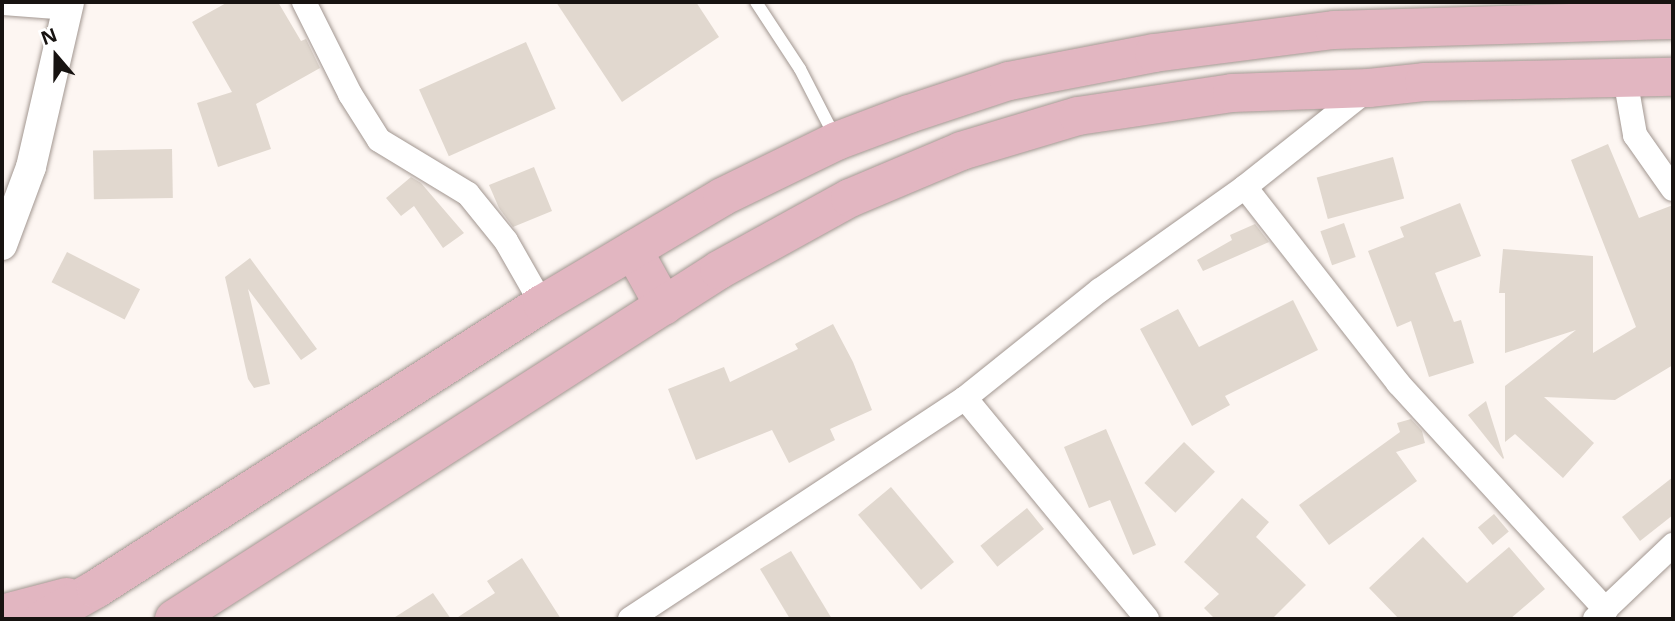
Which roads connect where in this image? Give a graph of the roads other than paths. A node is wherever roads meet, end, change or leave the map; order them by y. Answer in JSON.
{"nodes":[{"id":1,"x":304,"y":2,"type":"edge"},
{"id":2,"x":756,"y":2,"type":"edge"},
{"id":3,"x":2,"y":3,"type":"edge"},
{"id":4,"x":68,"y":5,"type":"edge"},
{"id":5,"x":1673,"y":20,"type":"edge"},
{"id":6,"x":1673,"y":77,"type":"edge"},
{"id":7,"x":1625,"y":78,"type":"junction"},
{"id":8,"x":1369,"y":88,"type":"junction"},
{"id":9,"x":837,"y":141,"type":"junction"},
{"id":10,"x":1245,"y":187,"type":"junction"},
{"id":11,"x":1673,"y":189,"type":"edge"},
{"id":12,"x":2,"y":245,"type":"edge"},
{"id":13,"x":633,"y":250,"type":"junction"},
{"id":14,"x":542,"y":304,"type":"junction"},
{"id":15,"x":664,"y":306,"type":"junction"},
{"id":16,"x":965,"y":398,"type":"junction"},
{"id":17,"x":1673,"y":545,"type":"edge"},
{"id":18,"x":96,"y":589,"type":"junction"},
{"id":19,"x":2,"y":614,"type":"edge"},
{"id":20,"x":1600,"y":615,"type":"edge"},
{"id":21,"x":43,"y":619,"type":"edge"},
{"id":22,"x":174,"y":619,"type":"edge"},
{"id":23,"x":630,"y":619,"type":"edge"},
{"id":24,"x":1147,"y":619,"type":"edge"}],
"edges":[{"from":1,"to":14,"type":"street"},
{"from":2,"to":9,"type":"lane"},
{"from":3,"to":4,"type":"street"},
{"from":4,"to":12,"type":"street"},
{"from":5,"to":9,"type":"main road"},
{"from":6,"to":7,"type":"main road"},
{"from":7,"to":8,"type":"main road"},
{"from":7,"to":11,"type":"street"},
{"from":8,"to":10,"type":"street"},
{"from":8,"to":15,"type":"main road"},
{"from":9,"to":13,"type":"main road"},
{"from":10,"to":16,"type":"street"},
{"from":10,"to":20,"type":"street"},
{"from":13,"to":14,"type":"main road"},
{"from":13,"to":15,"type":"main road"},
{"from":14,"to":18,"type":"main road"},
{"from":15,"to":22,"type":"main road"},
{"from":16,"to":23,"type":"street"},
{"from":16,"to":24,"type":"street"},
{"from":17,"to":20,"type":"street"},
{"from":18,"to":19,"type":"main road"},
{"from":18,"to":21,"type":"main road"}]}
